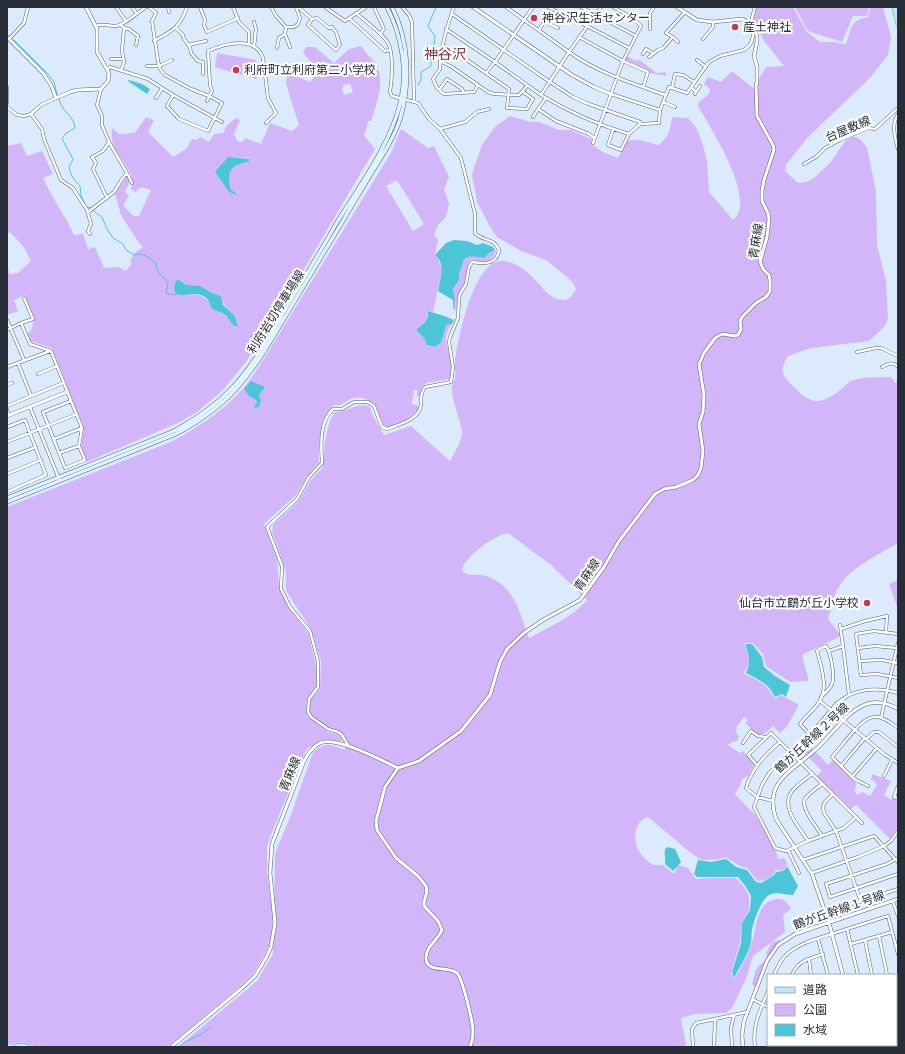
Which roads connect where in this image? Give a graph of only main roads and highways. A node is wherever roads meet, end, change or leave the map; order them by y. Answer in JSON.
{"nodes":[{"id":1,"x":387,"y":7,"type":"edge"},
{"id":2,"x":392,"y":7,"type":"edge"},
{"id":3,"x":894,"y":7,"type":"edge"},
{"id":4,"x":897,"y":7,"type":"edge"},
{"id":5,"x":898,"y":11,"type":"edge"},
{"id":6,"x":898,"y":24,"type":"edge"},
{"id":7,"x":403,"y":99,"type":"junction"},
{"id":8,"x":59,"y":480,"type":"junction"},
{"id":9,"x":7,"y":498,"type":"edge"},
{"id":10,"x":7,"y":502,"type":"edge"}],
"edges":[{"from":1,"to":7,"type":"main road","name":"利府岩切停車場線"},
{"from":2,"to":7,"type":"main road","name":"利府岩切停車場線"},
{"from":3,"to":6,"type":"main road"},
{"from":4,"to":5,"type":"main road"},
{"from":7,"to":8,"type":"main road","name":"利府岩切停車場線"},
{"from":8,"to":9,"type":"main road","name":"利府岩切停車場線"},
{"from":8,"to":10,"type":"main road","name":"利府岩切停車場線"}]}
